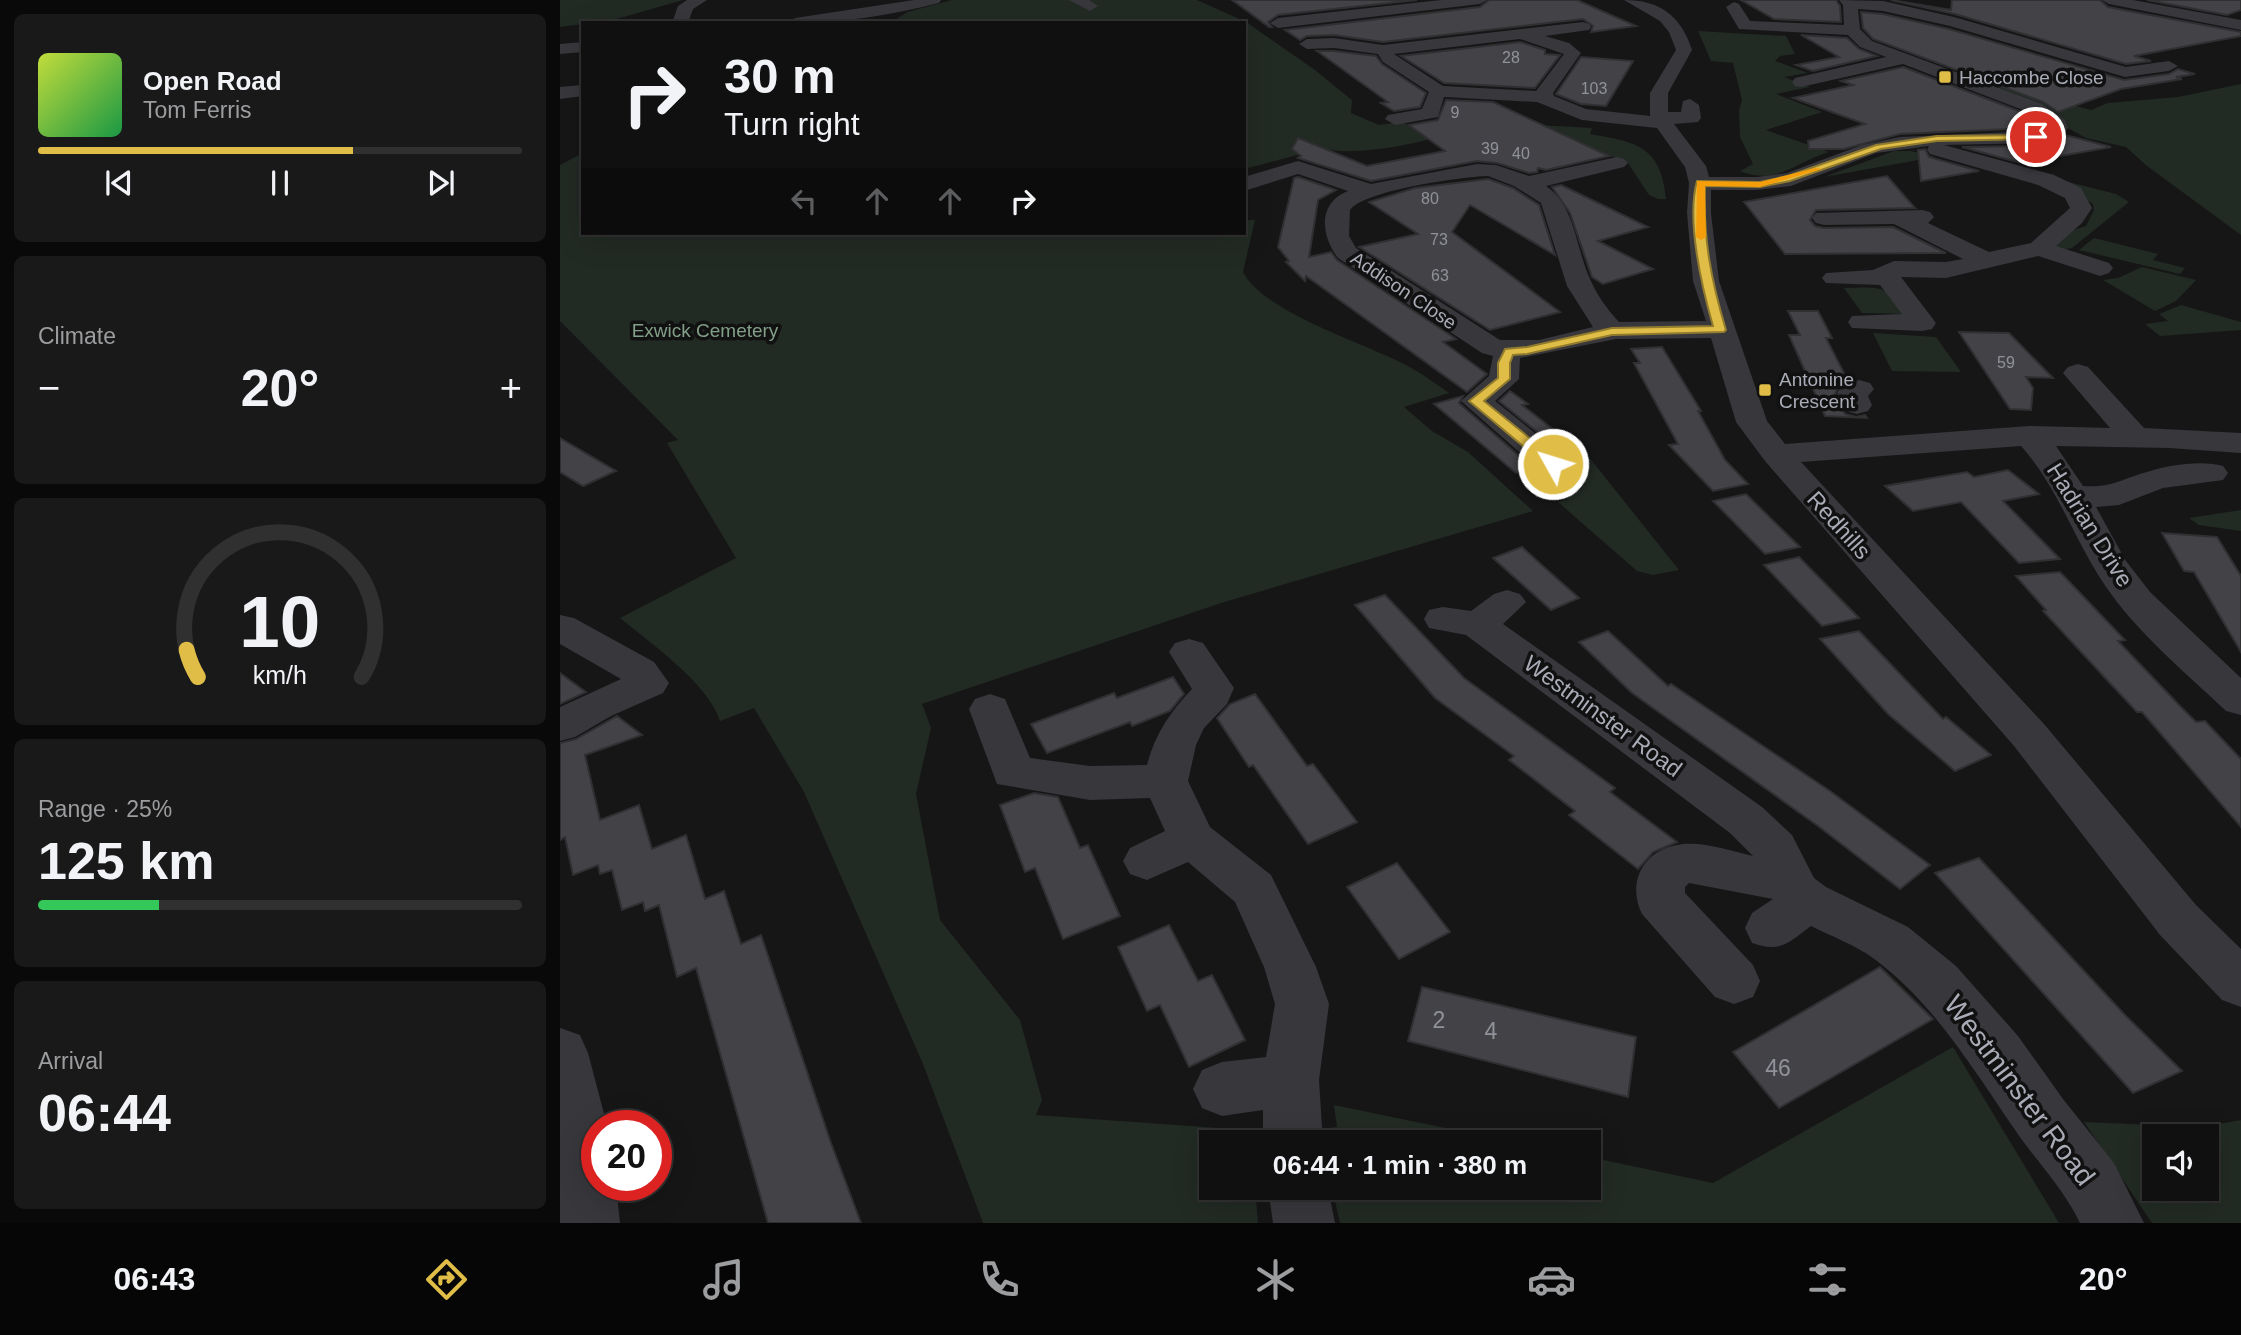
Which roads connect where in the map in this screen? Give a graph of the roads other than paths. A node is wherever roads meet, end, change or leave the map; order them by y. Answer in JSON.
{"nodes":[{"id":1,"x":700,"y":0,"type":"edge"},
{"id":2,"x":934,"y":0,"type":"edge"},
{"id":3,"x":1480,"y":0,"type":"edge"},
{"id":4,"x":1631,"y":0,"type":"edge"},
{"id":5,"x":2109,"y":0,"type":"edge"},
{"id":6,"x":1734,"y":7,"type":"dead end"},
{"id":7,"x":1847,"y":12,"type":"edge"},
{"id":8,"x":883,"y":17,"type":"edge"},
{"id":9,"x":681,"y":21,"type":"edge"},
{"id":10,"x":824,"y":21,"type":"edge"},
{"id":11,"x":1278,"y":23,"type":"dead end"},
{"id":12,"x":2241,"y":25,"type":"edge"},
{"id":13,"x":1583,"y":27,"type":"dead end"},
{"id":14,"x":1509,"y":36,"type":"junction"},
{"id":15,"x":1307,"y":44,"type":"dead end"},
{"id":16,"x":581,"y":47,"type":"edge"},
{"id":17,"x":560,"y":49,"type":"edge"},
{"id":18,"x":1383,"y":50,"type":"junction"},
{"id":19,"x":1901,"y":59,"type":"junction"},
{"id":20,"x":2169,"y":66,"type":"dead end"},
{"id":21,"x":1801,"y":82,"type":"dead end"},
{"id":22,"x":581,"y":90,"type":"edge"},
{"id":23,"x":1439,"y":91,"type":"junction"},
{"id":24,"x":560,"y":93,"type":"edge"},
{"id":25,"x":1545,"y":98,"type":"junction"},
{"id":26,"x":1690,"y":105,"type":"dead end"},
{"id":27,"x":1395,"y":119,"type":"dead end"},
{"id":28,"x":1661,"y":120,"type":"junction"},
{"id":29,"x":1916,"y":141,"type":"junction"},
{"id":30,"x":1336,"y":156,"type":"dead end"},
{"id":31,"x":1617,"y":163,"type":"dead end"},
{"id":32,"x":1298,"y":167,"type":"junction"},
{"id":33,"x":1246,"y":183,"type":"edge"},
{"id":34,"x":1700,"y":183,"type":"junction"},
{"id":35,"x":1524,"y":184,"type":"junction"},
{"id":36,"x":1370,"y":191,"type":"junction"},
{"id":37,"x":1824,"y":218,"type":"dead end"},
{"id":38,"x":2039,"y":248,"type":"junction"},
{"id":39,"x":1987,"y":261,"type":"junction"},
{"id":40,"x":2100,"y":268,"type":"dead end"},
{"id":41,"x":1887,"y":276,"type":"junction"},
{"id":42,"x":1835,"y":278,"type":"dead end"},
{"id":43,"x":1862,"y":321,"type":"dead end"},
{"id":44,"x":1720,"y":330,"type":"junction"},
{"id":45,"x":1612,"y":331,"type":"junction"},
{"id":46,"x":1509,"y":351,"type":"junction"},
{"id":47,"x":2078,"y":373,"type":"dead end"},
{"id":48,"x":1860,"y":404,"type":"dead end"},
{"id":49,"x":2029,"y":436,"type":"junction"},
{"id":50,"x":2135,"y":437,"type":"junction"},
{"id":51,"x":2241,"y":443,"type":"edge"},
{"id":52,"x":1882,"y":446,"type":"junction"},
{"id":53,"x":1776,"y":454,"type":"junction"},
{"id":54,"x":1553,"y":464,"type":"dead end"},
{"id":55,"x":2211,"y":473,"type":"dead end"},
{"id":56,"x":2075,"y":495,"type":"junction"},
{"id":57,"x":1476,"y":615,"type":"dead end"},
{"id":58,"x":560,"y":627,"type":"edge"},
{"id":59,"x":1189,"y":652,"type":"dead end"},
{"id":60,"x":2241,"y":701,"type":"edge"},
{"id":61,"x":990,"y":709,"type":"dead end"},
{"id":62,"x":560,"y":726,"type":"edge"},
{"id":63,"x":1165,"y":781,"type":"junction"},
{"id":64,"x":1192,"y":839,"type":"junction"},
{"id":65,"x":1147,"y":861,"type":"dead end"},
{"id":66,"x":1790,"y":904,"type":"junction"},
{"id":67,"x":1734,"y":981,"type":"dead end"},
{"id":68,"x":2241,"y":984,"type":"edge"},
{"id":69,"x":560,"y":1053,"type":"edge"},
{"id":70,"x":1291,"y":1080,"type":"junction"},
{"id":71,"x":1222,"y":1089,"type":"dead end"},
{"id":72,"x":1293,"y":1130,"type":"edge"},
{"id":73,"x":1300,"y":1200,"type":"edge"},
{"id":74,"x":589,"y":1223,"type":"edge"},
{"id":75,"x":1304,"y":1223,"type":"edge"},
{"id":76,"x":2113,"y":1223,"type":"edge"}],
"edges":[{"from":1,"to":9,"type":"street"},
{"from":2,"to":8,"type":"street"},
{"from":3,"to":11,"type":"street"},
{"from":4,"to":28,"type":"street"},
{"from":5,"to":12,"type":"street"},
{"from":6,"to":7,"type":"street"},
{"from":7,"to":19,"type":"street"},
{"from":7,"to":20,"type":"street"},
{"from":8,"to":10,"type":"street"},
{"from":13,"to":14,"type":"street"},
{"from":14,"to":18,"type":"street"},
{"from":14,"to":25,"type":"street"},
{"from":15,"to":18,"type":"street"},
{"from":16,"to":17,"type":"street"},
{"from":18,"to":23,"type":"street"},
{"from":19,"to":21,"type":"street"},
{"from":19,"to":29,"type":"street"},
{"from":22,"to":24,"type":"street"},
{"from":23,"to":25,"type":"street"},
{"from":23,"to":27,"type":"street"},
{"from":25,"to":28,"type":"street"},
{"from":26,"to":28,"type":"street"},
{"from":28,"to":34,"type":"street","name":"Redhills"},
{"from":29,"to":34,"type":"street"},
{"from":29,"to":38,"type":"street"},
{"from":30,"to":32,"type":"street"},
{"from":31,"to":35,"type":"street"},
{"from":32,"to":33,"type":"street"},
{"from":32,"to":36,"type":"street"},
{"from":34,"to":44,"type":"street","name":"Redhills"},
{"from":35,"to":36,"type":"street","name":"Addison Close"},
{"from":35,"to":45,"type":"street","name":"Addison Close"},
{"from":36,"to":46,"type":"street","name":"Addison Close"},
{"from":37,"to":39,"type":"street"},
{"from":38,"to":39,"type":"street"},
{"from":38,"to":40,"type":"street"},
{"from":39,"to":41,"type":"street"},
{"from":41,"to":42,"type":"street"},
{"from":41,"to":43,"type":"street"},
{"from":44,"to":45,"type":"street","name":"Addison Close"},
{"from":44,"to":53,"type":"street","name":"Redhills"},
{"from":45,"to":46,"type":"street","name":"Addison Close"},
{"from":46,"to":54,"type":"street"},
{"from":47,"to":50,"type":"street"},
{"from":48,"to":52,"type":"street"},
{"from":49,"to":50,"type":"street"},
{"from":49,"to":52,"type":"street"},
{"from":49,"to":56,"type":"street","name":"Hadrian Drive"},
{"from":50,"to":51,"type":"street"},
{"from":52,"to":53,"type":"street"},
{"from":53,"to":68,"type":"street","name":"Redhills"},
{"from":55,"to":56,"type":"street"},
{"from":56,"to":60,"type":"street","name":"Hadrian Drive"},
{"from":57,"to":66,"type":"street","name":"Westminster Road"},
{"from":58,"to":62,"type":"street"},
{"from":59,"to":63,"type":"street"},
{"from":61,"to":63,"type":"street"},
{"from":63,"to":64,"type":"street"},
{"from":64,"to":65,"type":"street"},
{"from":64,"to":70,"type":"street"},
{"from":66,"to":67,"type":"street"},
{"from":66,"to":76,"type":"street","name":"Westminster Road"},
{"from":69,"to":74,"type":"street"},
{"from":70,"to":71,"type":"street"},
{"from":70,"to":72,"type":"street"},
{"from":73,"to":75,"type":"street"}]}
